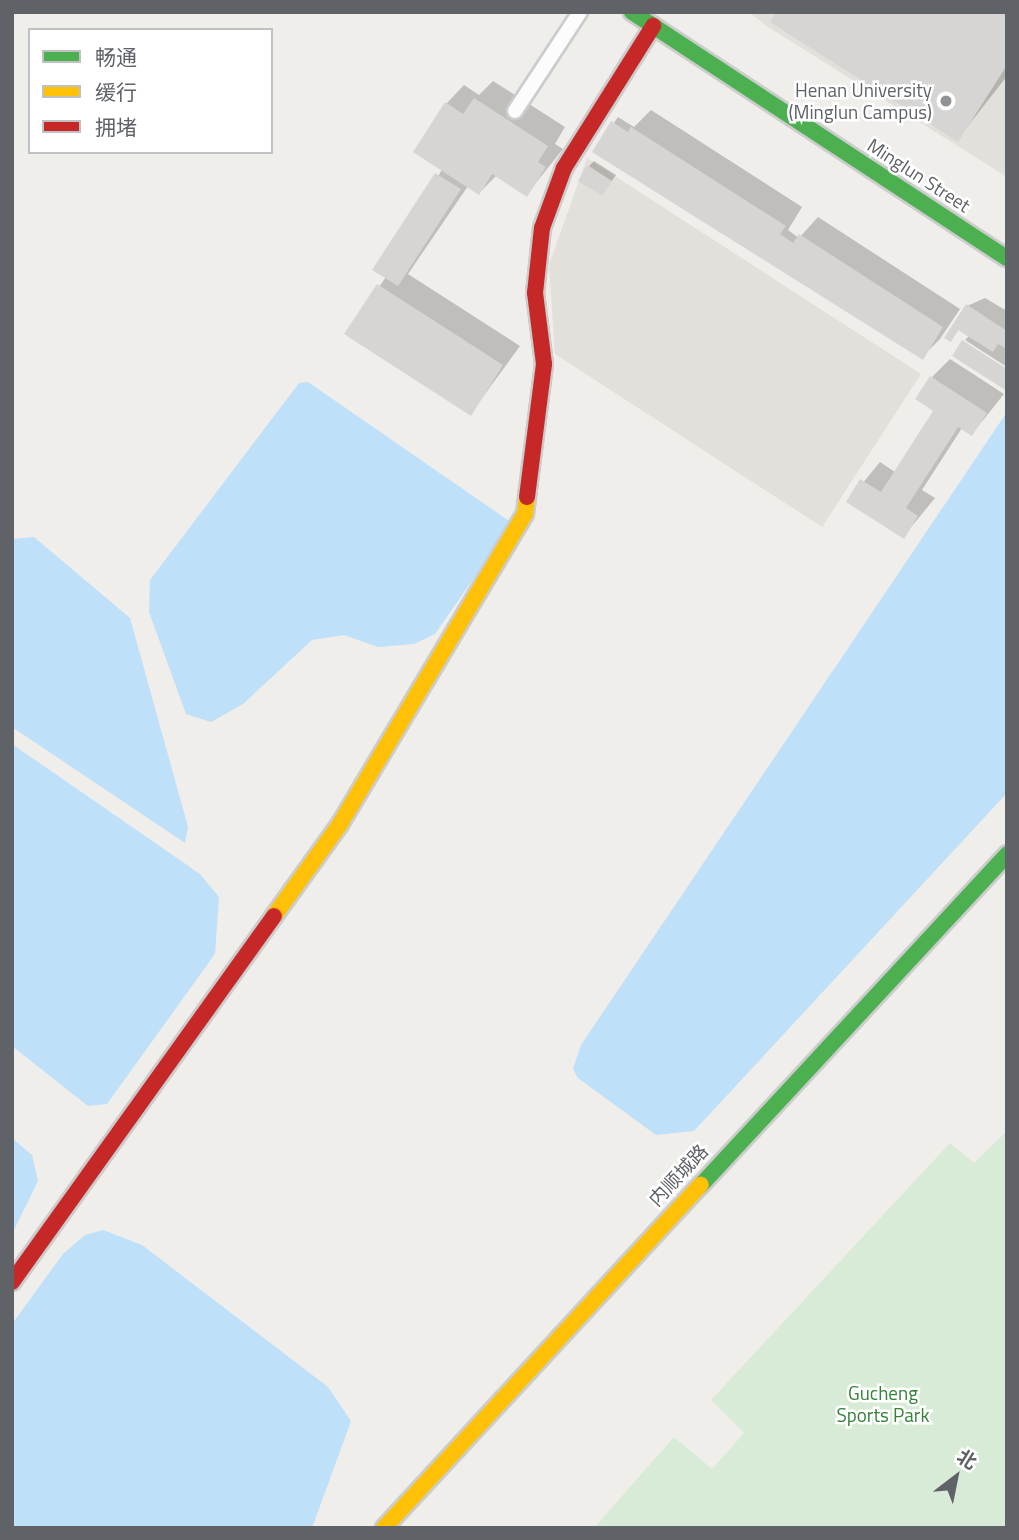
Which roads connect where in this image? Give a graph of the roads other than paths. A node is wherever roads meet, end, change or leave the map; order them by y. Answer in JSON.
{"nodes":[{"id":1,"x":580,"y":12,"type":"edge"},
{"id":2,"x":632,"y":12,"type":"edge"},
{"id":3,"x":653,"y":26,"type":"junction"},
{"id":4,"x":515,"y":111,"type":"dead end"},
{"id":5,"x":1007,"y":258,"type":"edge"},
{"id":6,"x":1007,"y":854,"type":"edge"},
{"id":7,"x":12,"y":1282,"type":"edge"},
{"id":8,"x":384,"y":1528,"type":"edge"}],
"edges":[{"from":1,"to":4,"type":"lane"},
{"from":2,"to":3,"type":"street","name":"Minglun Street"},
{"from":3,"to":5,"type":"street","name":"Minglun Street"},
{"from":3,"to":7,"type":"street"},
{"from":6,"to":8,"type":"street","name":"内顺城路"}]}
